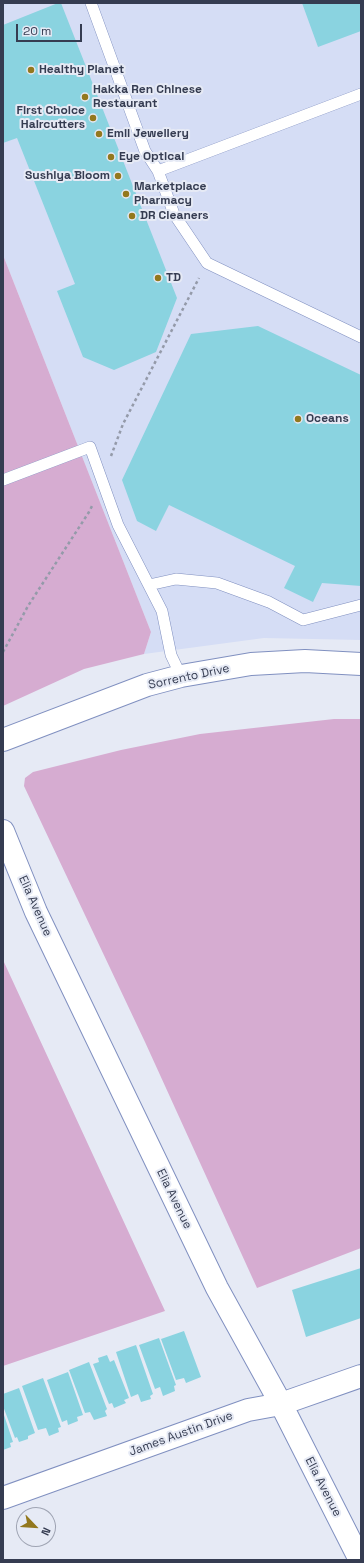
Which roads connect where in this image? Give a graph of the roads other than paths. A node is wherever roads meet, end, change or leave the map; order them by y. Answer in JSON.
{"nodes":[{"id":1,"x":91,"y":3,"type":"edge"},
{"id":2,"x":361,"y":94,"type":"edge"},
{"id":3,"x":158,"y":171,"type":"junction"},
{"id":4,"x":361,"y":337,"type":"edge"},
{"id":5,"x":3,"y":480,"type":"edge"},
{"id":6,"x":149,"y":585,"type":"junction"},
{"id":7,"x":361,"y":605,"type":"edge"},
{"id":8,"x":361,"y":664,"type":"edge"},
{"id":9,"x":181,"y":676,"type":"junction"},
{"id":10,"x":3,"y":740,"type":"edge"},
{"id":11,"x":3,"y":830,"type":"edge"},
{"id":12,"x":361,"y":1376,"type":"edge"},
{"id":13,"x":281,"y":1404,"type":"junction"},
{"id":14,"x":3,"y":1498,"type":"edge"},
{"id":15,"x":360,"y":1560,"type":"edge"}],
"edges":[{"from":1,"to":3,"type":"lane"},
{"from":2,"to":3,"type":"lane"},
{"from":3,"to":4,"type":"lane"},
{"from":5,"to":6,"type":"lane"},
{"from":6,"to":7,"type":"lane"},
{"from":6,"to":9,"type":"lane"},
{"from":8,"to":9,"type":"street","name":"Sorrento Drive"},
{"from":9,"to":10,"type":"street","name":"Sorrento Drive"},
{"from":11,"to":13,"type":"street","name":"Elia Avenue"},
{"from":12,"to":13,"type":"street","name":"James Austin Drive"},
{"from":13,"to":14,"type":"street","name":"James Austin Drive"},
{"from":13,"to":15,"type":"street","name":"Elia Avenue"}]}
